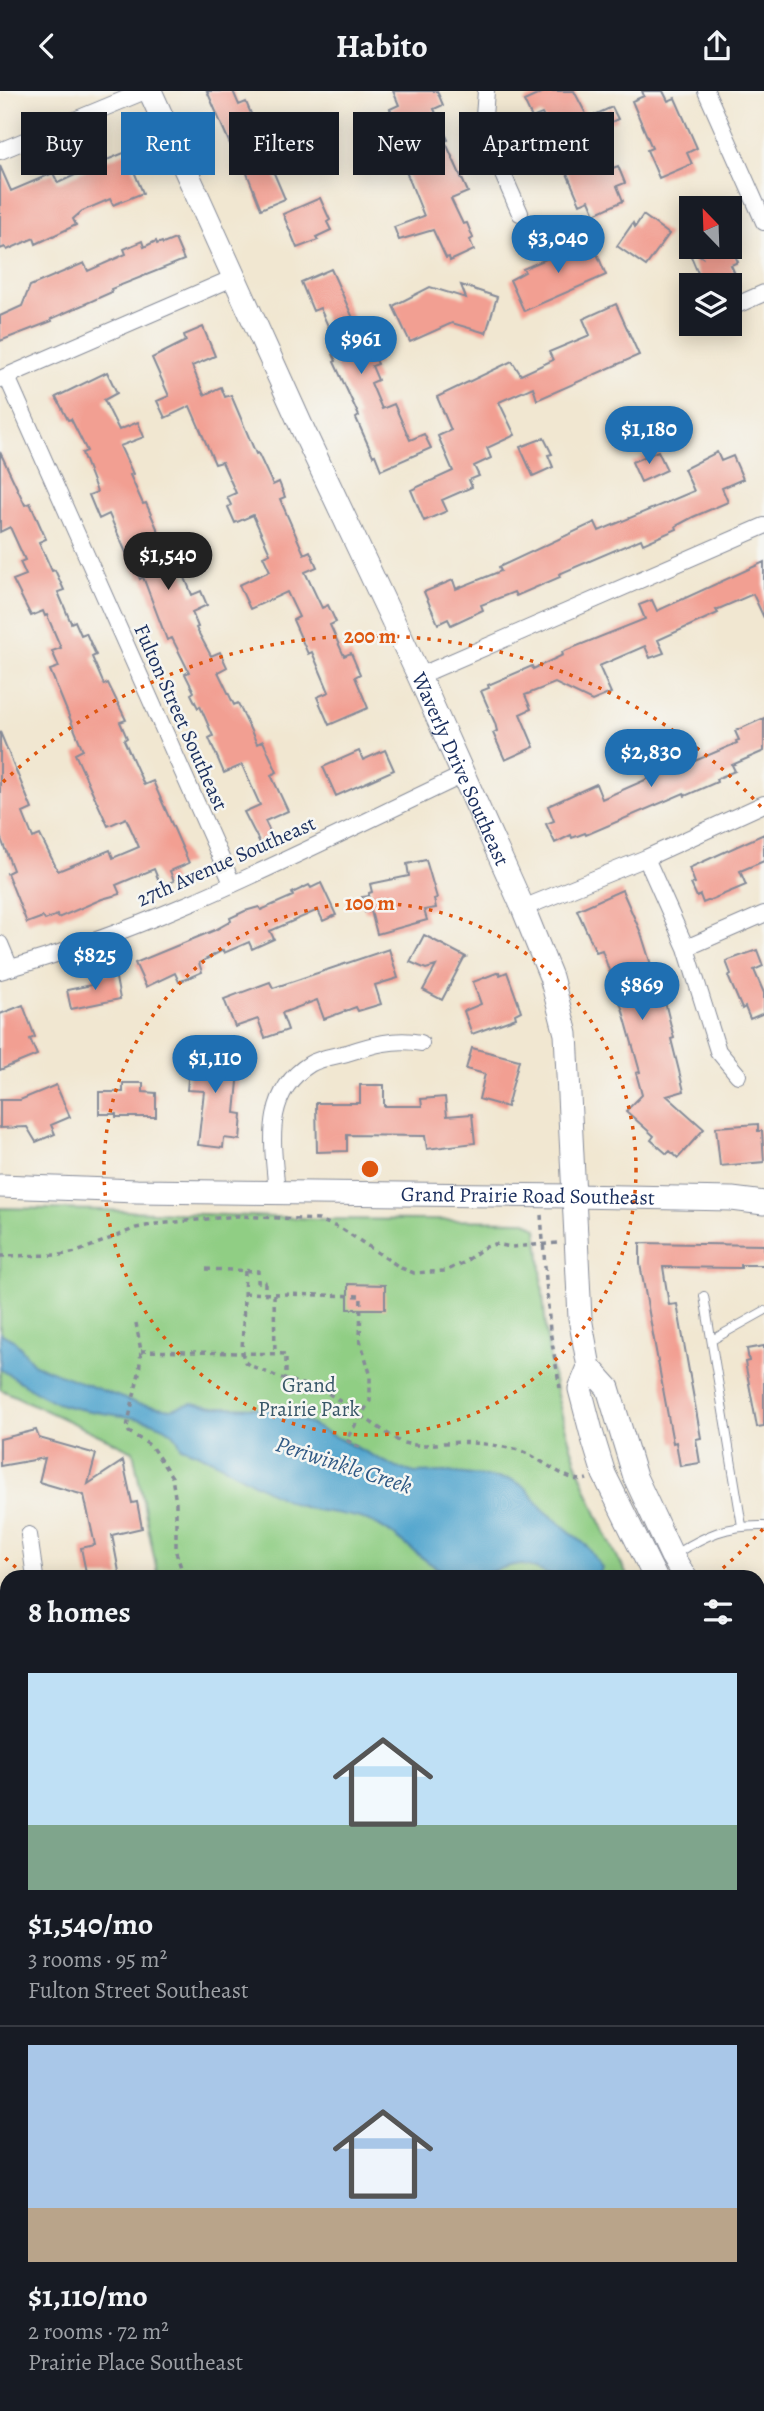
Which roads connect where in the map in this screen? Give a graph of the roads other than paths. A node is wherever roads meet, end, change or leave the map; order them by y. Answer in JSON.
{"nodes":[{"id":1,"x":145,"y":91,"type":"edge"},
{"id":2,"x":150,"y":91,"type":"edge"},
{"id":3,"x":486,"y":91,"type":"edge"},
{"id":4,"x":706,"y":91,"type":"edge"},
{"id":5,"x":0,"y":151,"type":"edge"},
{"id":6,"x":520,"y":213,"type":"dead end"},
{"id":7,"x":764,"y":222,"type":"edge"},
{"id":8,"x":233,"y":278,"type":"junction"},
{"id":9,"x":764,"y":293,"type":"edge"},
{"id":10,"x":742,"y":303,"type":"edge"},
{"id":11,"x":3,"y":378,"type":"edge"},
{"id":12,"x":764,"y":526,"type":"edge"},
{"id":13,"x":419,"y":676,"type":"junction"},
{"id":14,"x":463,"y":775,"type":"junction"},
{"id":15,"x":764,"y":804,"type":"edge"},
{"id":16,"x":646,"y":858,"type":"junction"},
{"id":17,"x":232,"y":883,"type":"junction"},
{"id":18,"x":523,"y":908,"type":"junction"},
{"id":19,"x":764,"y":914,"type":"edge"},
{"id":20,"x":0,"y":944,"type":"edge"},
{"id":21,"x":686,"y":948,"type":"junction"},
{"id":22,"x":5,"y":969,"type":"edge"},
{"id":23,"x":421,"y":1043,"type":"dead end"},
{"id":24,"x":738,"y":1075,"type":"dead end"},
{"id":25,"x":0,"y":1187,"type":"edge"},
{"id":26,"x":277,"y":1192,"type":"junction"},
{"id":27,"x":573,"y":1196,"type":"junction"},
{"id":28,"x":764,"y":1203,"type":"edge"},
{"id":29,"x":704,"y":1296,"type":"dead end"},
{"id":30,"x":764,"y":1311,"type":"edge"},
{"id":31,"x":712,"y":1340,"type":"junction"},
{"id":32,"x":589,"y":1367,"type":"junction"},
{"id":33,"x":742,"y":1526,"type":"junction"},
{"id":34,"x":764,"y":1526,"type":"edge"},
{"id":35,"x":29,"y":1535,"type":"dead end"},
{"id":36,"x":673,"y":1556,"type":"junction"},
{"id":37,"x":34,"y":1570,"type":"edge"},
{"id":38,"x":651,"y":1570,"type":"edge"},
{"id":39,"x":681,"y":1570,"type":"edge"}],
"edges":[{"from":1,"to":5,"type":"street"},
{"from":2,"to":8,"type":"main road","name":"Waverly Drive Southeast"},
{"from":3,"to":6,"type":"street"},
{"from":4,"to":7,"type":"street"},
{"from":8,"to":11,"type":"street"},
{"from":8,"to":13,"type":"main road","name":"Waverly Drive Southeast"},
{"from":9,"to":10,"type":"street"},
{"from":11,"to":17,"type":"street","name":"Fulton Street Southeast"},
{"from":12,"to":13,"type":"street"},
{"from":13,"to":14,"type":"main road","name":"Waverly Drive Southeast"},
{"from":14,"to":17,"type":"street","name":"27th Avenue Southeast"},
{"from":14,"to":18,"type":"main road","name":"Waverly Drive Southeast"},
{"from":15,"to":16,"type":"street"},
{"from":16,"to":18,"type":"street"},
{"from":16,"to":21,"type":"street"},
{"from":17,"to":22,"type":"street","name":"27th Avenue Southeast"},
{"from":18,"to":27,"type":"main road","name":"Waverly Drive Southeast"},
{"from":19,"to":21,"type":"street"},
{"from":20,"to":22,"type":"street"},
{"from":21,"to":24,"type":"street"},
{"from":23,"to":26,"type":"street"},
{"from":25,"to":26,"type":"main road","name":"Grand Prairie Road Southeast"},
{"from":26,"to":27,"type":"main road","name":"Grand Prairie Road Southeast"},
{"from":27,"to":28,"type":"main road","name":"Grand Prairie Road Southeast"},
{"from":27,"to":32,"type":"main road","name":"Waverly Drive Southeast"},
{"from":29,"to":31,"type":"lane"},
{"from":30,"to":31,"type":"lane"},
{"from":31,"to":33,"type":"lane"},
{"from":32,"to":36,"type":"main road","name":"Waverly Drive Southeast"},
{"from":32,"to":38,"type":"main road","name":"Waverly Drive Southeast"},
{"from":33,"to":34,"type":"lane"},
{"from":33,"to":36,"type":"lane"},
{"from":35,"to":37,"type":"street"},
{"from":36,"to":39,"type":"main road","name":"Waverly Drive Southeast"}]}
